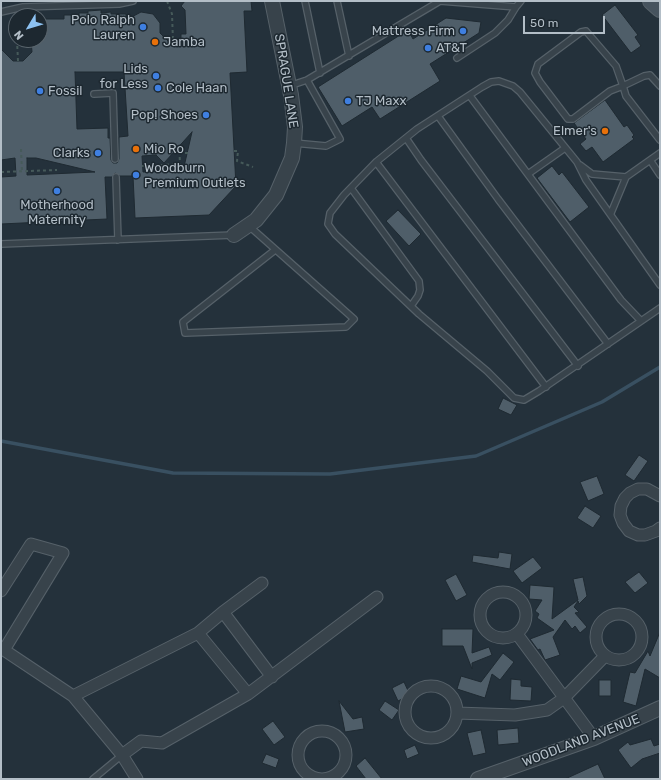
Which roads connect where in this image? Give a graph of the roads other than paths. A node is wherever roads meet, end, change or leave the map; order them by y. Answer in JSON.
{"nodes":[{"id":1,"x":133,"y":1,"type":"edge"},
{"id":2,"x":272,"y":1,"type":"edge"},
{"id":3,"x":305,"y":1,"type":"edge"},
{"id":4,"x":337,"y":1,"type":"edge"},
{"id":5,"x":521,"y":1,"type":"edge"},
{"id":6,"x":651,"y":1,"type":"edge"},
{"id":7,"x":516,"y":7,"type":"junction"},
{"id":8,"x":660,"y":9,"type":"edge"},
{"id":9,"x":1,"y":12,"type":"edge"},
{"id":10,"x":349,"y":56,"type":"junction"},
{"id":11,"x":457,"y":58,"type":"dead end"},
{"id":12,"x":320,"y":73,"type":"junction"},
{"id":13,"x":307,"y":80,"type":"junction"},
{"id":14,"x":289,"y":86,"type":"junction"},
{"id":15,"x":623,"y":86,"type":"junction"},
{"id":16,"x":660,"y":86,"type":"edge"},
{"id":17,"x":94,"y":94,"type":"dead end"},
{"id":18,"x":470,"y":96,"type":"junction"},
{"id":19,"x":438,"y":116,"type":"junction"},
{"id":20,"x":406,"y":138,"type":"junction"},
{"id":21,"x":660,"y":140,"type":"edge"},
{"id":22,"x":294,"y":142,"type":"junction"},
{"id":23,"x":565,"y":148,"type":"junction"},
{"id":24,"x":660,"y":153,"type":"edge"},
{"id":25,"x":116,"y":159,"type":"dead end"},
{"id":26,"x":650,"y":160,"type":"junction"},
{"id":27,"x":376,"y":162,"type":"junction"},
{"id":28,"x":577,"y":162,"type":"junction"},
{"id":29,"x":528,"y":174,"type":"junction"},
{"id":30,"x":660,"y":175,"type":"edge"},
{"id":31,"x":116,"y":177,"type":"dead end"},
{"id":32,"x":626,"y":177,"type":"junction"},
{"id":33,"x":351,"y":188,"type":"junction"},
{"id":34,"x":611,"y":213,"type":"junction"},
{"id":35,"x":249,"y":226,"type":"junction"},
{"id":36,"x":234,"y":235,"type":"joint"},
{"id":37,"x":118,"y":240,"type":"junction"},
{"id":38,"x":1,"y":244,"type":"edge"},
{"id":39,"x":275,"y":250,"type":"junction"},
{"id":40,"x":660,"y":284,"type":"edge"},
{"id":41,"x":410,"y":306,"type":"junction"},
{"id":42,"x":660,"y":308,"type":"edge"},
{"id":43,"x":641,"y":321,"type":"junction"},
{"id":44,"x":608,"y":344,"type":"junction"},
{"id":45,"x":578,"y":366,"type":"junction"},
{"id":46,"x":546,"y":387,"type":"junction"},
{"id":47,"x":660,"y":496,"type":"edge"},
{"id":48,"x":660,"y":528,"type":"edge"},
{"id":49,"x":262,"y":583,"type":"dead end"},
{"id":50,"x":1,"y":591,"type":"edge"},
{"id":51,"x":378,"y":597,"type":"dead end"},
{"id":52,"x":223,"y":612,"type":"junction"},
{"id":53,"x":198,"y":633,"type":"junction"},
{"id":54,"x":517,"y":634,"type":"junction"},
{"id":55,"x":2,"y":651,"type":"edge"},
{"id":56,"x":605,"y":656,"type":"junction"},
{"id":57,"x":272,"y":676,"type":"junction"},
{"id":58,"x":248,"y":694,"type":"junction"},
{"id":59,"x":73,"y":696,"type":"junction"},
{"id":60,"x":564,"y":698,"type":"junction"},
{"id":61,"x":660,"y":708,"type":"edge"},
{"id":62,"x":457,"y":713,"type":"junction"},
{"id":63,"x":594,"y":738,"type":"junction"},
{"id":64,"x":122,"y":755,"type":"junction"},
{"id":65,"x":344,"y":775,"type":"edge"},
{"id":66,"x":93,"y":779,"type":"edge"},
{"id":67,"x":138,"y":779,"type":"edge"},
{"id":68,"x":478,"y":779,"type":"edge"}],
"edges":[{"from":1,"to":9,"type":"lane"},
{"from":2,"to":14,"type":"street","name":"SPRAGUE LANE"},
{"from":3,"to":12,"type":"lane"},
{"from":4,"to":10,"type":"lane"},
{"from":5,"to":7,"type":"lane"},
{"from":6,"to":8,"type":"main road"},
{"from":7,"to":10,"type":"lane"},
{"from":7,"to":11,"type":"lane"},
{"from":10,"to":12,"type":"lane"},
{"from":12,"to":13,"type":"lane"},
{"from":13,"to":14,"type":"lane"},
{"from":13,"to":22,"type":"lane"},
{"from":14,"to":22,"type":"street","name":"SPRAGUE LANE"},
{"from":15,"to":15,"type":"lane"},
{"from":15,"to":16,"type":"lane"},
{"from":15,"to":21,"type":"lane"},
{"from":17,"to":25,"type":"lane"},
{"from":18,"to":19,"type":"lane"},
{"from":18,"to":23,"type":"lane"},
{"from":18,"to":29,"type":"lane"},
{"from":19,"to":20,"type":"lane"},
{"from":19,"to":44,"type":"lane"},
{"from":20,"to":27,"type":"lane"},
{"from":20,"to":45,"type":"lane"},
{"from":22,"to":35,"type":"street","name":"SPRAGUE LANE"},
{"from":23,"to":28,"type":"lane"},
{"from":23,"to":29,"type":"lane"},
{"from":24,"to":26,"type":"lane"},
{"from":26,"to":30,"type":"lane"},
{"from":26,"to":32,"type":"lane"},
{"from":27,"to":33,"type":"lane"},
{"from":27,"to":46,"type":"lane"},
{"from":28,"to":32,"type":"lane"},
{"from":28,"to":34,"type":"lane"},
{"from":29,"to":43,"type":"lane"},
{"from":31,"to":37,"type":"lane"},
{"from":32,"to":34,"type":"lane"},
{"from":33,"to":41,"type":"lane"},
{"from":33,"to":41,"type":"lane"},
{"from":34,"to":40,"type":"lane"},
{"from":35,"to":36,"type":"street","name":"SPRAGUE LANE"},
{"from":35,"to":39,"type":"lane"},
{"from":36,"to":37,"type":"lane"},
{"from":37,"to":38,"type":"lane"},
{"from":39,"to":39,"type":"lane"},
{"from":41,"to":46,"type":"lane"},
{"from":42,"to":43,"type":"lane"},
{"from":43,"to":44,"type":"lane"},
{"from":44,"to":45,"type":"lane"},
{"from":45,"to":46,"type":"lane"},
{"from":47,"to":48,"type":"street"},
{"from":49,"to":52,"type":"street"},
{"from":50,"to":55,"type":"street"},
{"from":51,"to":57,"type":"street"},
{"from":52,"to":53,"type":"street"},
{"from":52,"to":57,"type":"street"},
{"from":53,"to":58,"type":"street"},
{"from":53,"to":59,"type":"street"},
{"from":54,"to":54,"type":"street"},
{"from":54,"to":60,"type":"street"},
{"from":55,"to":59,"type":"street"},
{"from":56,"to":56,"type":"street"},
{"from":56,"to":60,"type":"street"},
{"from":57,"to":58,"type":"street"},
{"from":58,"to":64,"type":"street"},
{"from":59,"to":64,"type":"street"},
{"from":60,"to":62,"type":"street"},
{"from":60,"to":63,"type":"street"},
{"from":61,"to":63,"type":"street","name":"WOODLAND AVENUE"},
{"from":62,"to":62,"type":"street"},
{"from":63,"to":68,"type":"street","name":"WOODLAND AVENUE"},
{"from":64,"to":66,"type":"lane"},
{"from":64,"to":67,"type":"street"},
{"from":65,"to":65,"type":"street"}]}
